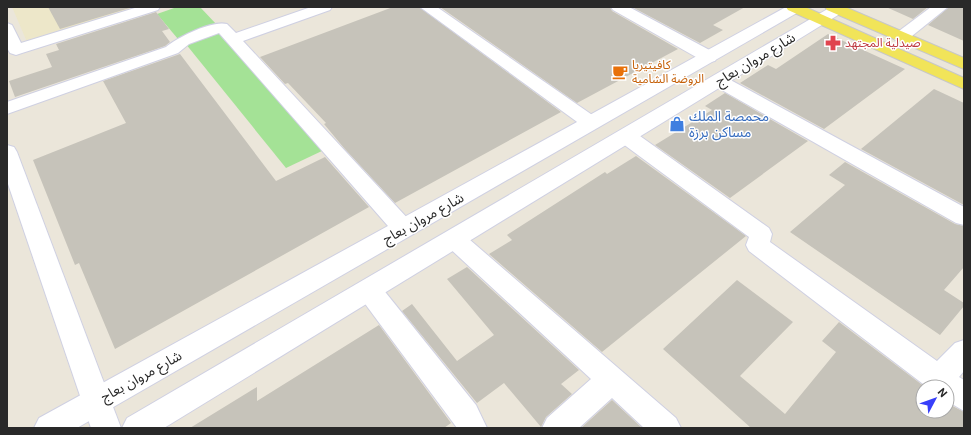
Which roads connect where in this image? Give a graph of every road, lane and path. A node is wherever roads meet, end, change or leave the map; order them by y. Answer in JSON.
{"nodes":[{"id":1,"x":153,"y":7,"type":"edge"},
{"id":2,"x":325,"y":7,"type":"edge"},
{"id":3,"x":427,"y":7,"type":"edge"},
{"id":4,"x":618,"y":7,"type":"edge"},
{"id":5,"x":795,"y":7,"type":"edge"},
{"id":6,"x":941,"y":7,"type":"edge"},
{"id":7,"x":830,"y":12,"type":"edge"},
{"id":8,"x":7,"y":28,"type":"edge"},
{"id":9,"x":901,"y":38,"type":"junction"},
{"id":10,"x":233,"y":39,"type":"junction"},
{"id":11,"x":709,"y":57,"type":"junction"},
{"id":12,"x":964,"y":64,"type":"edge"},
{"id":13,"x":719,"y":81,"type":"junction"},
{"id":14,"x":964,"y":84,"type":"edge"},
{"id":15,"x":7,"y":108,"type":"edge"},
{"id":16,"x":590,"y":123,"type":"junction"},
{"id":17,"x":626,"y":136,"type":"junction"},
{"id":18,"x":7,"y":152,"type":"edge"},
{"id":19,"x":964,"y":217,"type":"edge"},
{"id":20,"x":404,"y":228,"type":"junction"},
{"id":21,"x":454,"y":239,"type":"junction"},
{"id":22,"x":369,"y":290,"type":"junction"},
{"id":23,"x":964,"y":352,"type":"edge"},
{"id":24,"x":937,"y":379,"type":"edge"},
{"id":25,"x":939,"y":379,"type":"edge"},
{"id":26,"x":611,"y":380,"type":"junction"},
{"id":27,"x":955,"y":392,"type":"edge"},
{"id":28,"x":964,"y":398,"type":"edge"},
{"id":29,"x":96,"y":402,"type":"junction"},
{"id":30,"x":143,"y":426,"type":"edge"},
{"id":31,"x":49,"y":428,"type":"edge"},
{"id":32,"x":106,"y":428,"type":"edge"},
{"id":33,"x":472,"y":428,"type":"edge"},
{"id":34,"x":556,"y":428,"type":"edge"},
{"id":35,"x":666,"y":428,"type":"edge"}],
"edges":[{"from":1,"to":8,"type":"street"},
{"from":2,"to":10,"type":"street"},
{"from":3,"to":16,"type":"street"},
{"from":4,"to":11,"type":"street"},
{"from":5,"to":7,"type":"main road"},
{"from":5,"to":11,"type":"street","name":"شارع مروان بعاج"},
{"from":6,"to":9,"type":"street"},
{"from":7,"to":9,"type":"main road"},
{"from":7,"to":13,"type":"street","name":"شارع مروان بعاج"},
{"from":7,"to":14,"type":"main road"},
{"from":9,"to":12,"type":"main road"},
{"from":10,"to":15,"type":"street"},
{"from":10,"to":20,"type":"street"},
{"from":11,"to":16,"type":"street","name":"شارع مروان بعاج"},
{"from":13,"to":17,"type":"street","name":"شارع مروان بعاج"},
{"from":13,"to":19,"type":"street"},
{"from":16,"to":20,"type":"street","name":"شارع مروان بعاج"},
{"from":17,"to":21,"type":"street","name":"شارع مروان بعاج"},
{"from":17,"to":24,"type":"street"},
{"from":18,"to":29,"type":"street"},
{"from":20,"to":29,"type":"street","name":"شارع مروان بعاج"},
{"from":21,"to":22,"type":"street","name":"شارع مروان بعاج"},
{"from":21,"to":26,"type":"street"},
{"from":22,"to":30,"type":"street","name":"شارع مروان بعاج"},
{"from":22,"to":33,"type":"street"},
{"from":23,"to":25,"type":"street"},
{"from":26,"to":34,"type":"street"},
{"from":26,"to":35,"type":"street"},
{"from":27,"to":28,"type":"street"},
{"from":29,"to":31,"type":"street","name":"شارع مروان بعاج"},
{"from":29,"to":32,"type":"street"}]}
